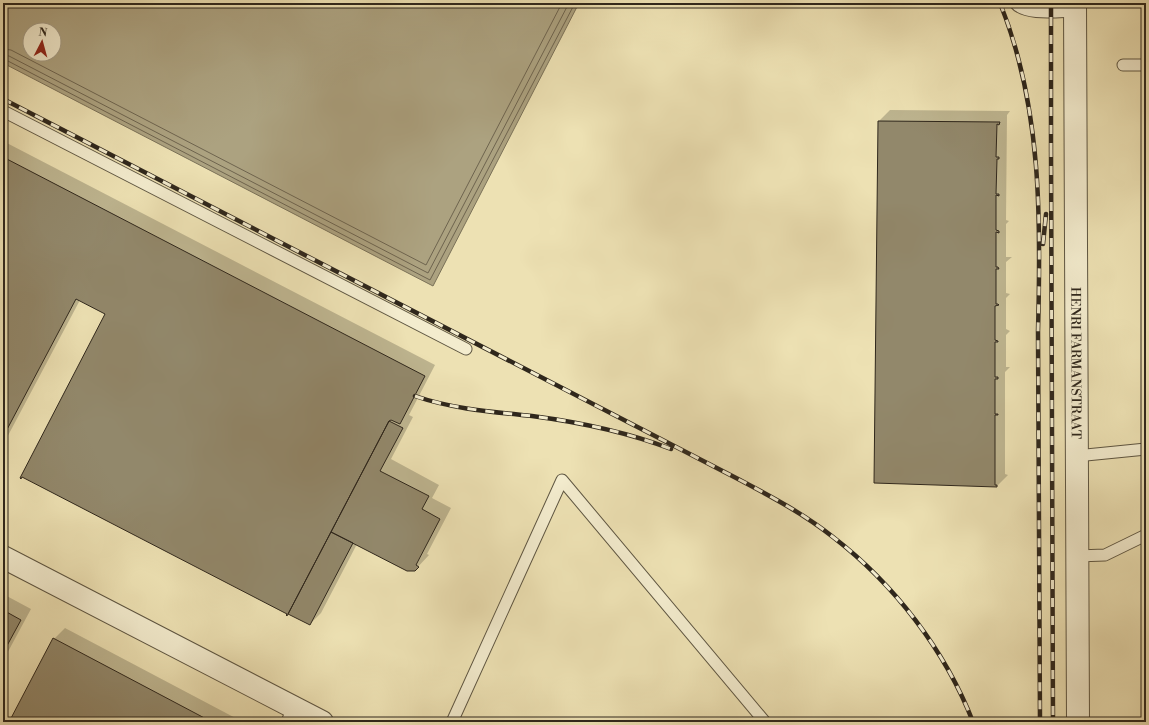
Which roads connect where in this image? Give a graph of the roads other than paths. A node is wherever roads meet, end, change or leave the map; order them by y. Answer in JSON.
{"nodes":[{"id":1,"x":1015,"y":3,"type":"edge"},
{"id":2,"x":1075,"y":7,"type":"edge"},
{"id":3,"x":1123,"y":65,"type":"dead end"},
{"id":4,"x":1146,"y":65,"type":"edge"},
{"id":5,"x":3,"y":111,"type":"edge"},
{"id":6,"x":466,"y":349,"type":"dead end"},
{"id":7,"x":1146,"y":449,"type":"edge"},
{"id":8,"x":1076,"y":456,"type":"junction"},
{"id":9,"x":1146,"y":535,"type":"edge"},
{"id":10,"x":3,"y":556,"type":"edge"},
{"id":11,"x":1077,"y":556,"type":"junction"},
{"id":12,"x":290,"y":715,"type":"edge"},
{"id":13,"x":322,"y":722,"type":"edge"},
{"id":14,"x":452,"y":722,"type":"edge"},
{"id":15,"x":765,"y":722,"type":"edge"},
{"id":16,"x":1078,"y":722,"type":"edge"}],
"edges":[{"from":1,"to":2,"type":"lane"},
{"from":2,"to":8,"type":"street","name":"HENRI FARMANSTRAAT"},
{"from":3,"to":4,"type":"lane"},
{"from":5,"to":6,"type":"lane"},
{"from":7,"to":8,"type":"lane"},
{"from":8,"to":11,"type":"street","name":"HENRI FARMANSTRAAT"},
{"from":9,"to":11,"type":"lane"},
{"from":10,"to":12,"type":"street"},
{"from":11,"to":16,"type":"street","name":"HENRI FARMANSTRAAT"},
{"from":12,"to":13,"type":"street"},
{"from":14,"to":15,"type":"lane"}]}
